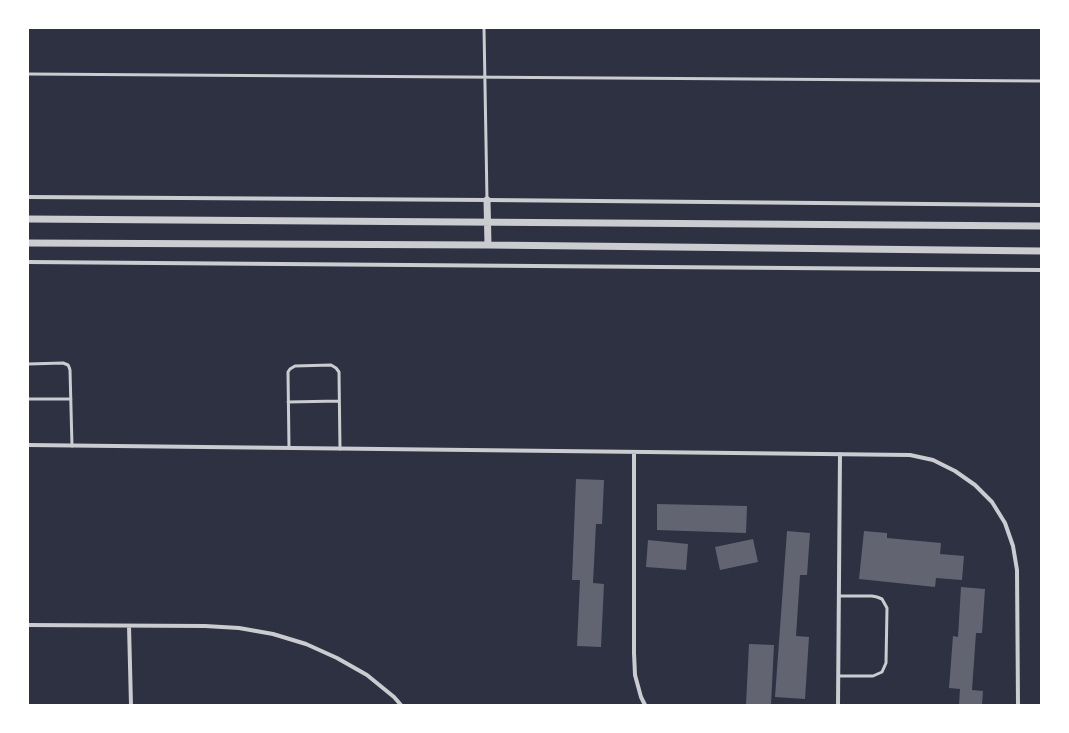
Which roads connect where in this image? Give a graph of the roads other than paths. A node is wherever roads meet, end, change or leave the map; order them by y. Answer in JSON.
{"nodes":[{"id":1,"x":484,"y":28,"type":"edge"},
{"id":2,"x":28,"y":74,"type":"edge"},
{"id":3,"x":485,"y":77,"type":"junction"},
{"id":4,"x":1041,"y":81,"type":"edge"},
{"id":5,"x":28,"y":197,"type":"edge"},
{"id":6,"x":487,"y":200,"type":"junction"},
{"id":7,"x":1041,"y":205,"type":"edge"},
{"id":8,"x":28,"y":218,"type":"edge"},
{"id":9,"x":488,"y":221,"type":"junction"},
{"id":10,"x":1041,"y":226,"type":"edge"},
{"id":11,"x":28,"y":243,"type":"edge"},
{"id":12,"x":488,"y":245,"type":"junction"},
{"id":13,"x":1041,"y":251,"type":"edge"},
{"id":14,"x":28,"y":262,"type":"edge"},
{"id":15,"x":1041,"y":270,"type":"edge"},
{"id":16,"x":28,"y":364,"type":"edge"},
{"id":17,"x":28,"y":399,"type":"edge"},
{"id":18,"x":71,"y":399,"type":"junction"},
{"id":19,"x":339,"y":401,"type":"junction"},
{"id":20,"x":288,"y":402,"type":"junction"},
{"id":21,"x":28,"y":445,"type":"edge"},
{"id":22,"x":72,"y":446,"type":"junction"},
{"id":23,"x":289,"y":448,"type":"junction"},
{"id":24,"x":340,"y":449,"type":"junction"},
{"id":25,"x":634,"y":452,"type":"junction"},
{"id":26,"x":840,"y":454,"type":"junction"},
{"id":27,"x":839,"y":596,"type":"junction"},
{"id":28,"x":28,"y":625,"type":"edge"},
{"id":29,"x":129,"y":626,"type":"junction"},
{"id":30,"x":839,"y":676,"type":"junction"},
{"id":31,"x":131,"y":705,"type":"edge"},
{"id":32,"x":401,"y":705,"type":"edge"},
{"id":33,"x":645,"y":705,"type":"edge"},
{"id":34,"x":838,"y":705,"type":"edge"},
{"id":35,"x":1018,"y":705,"type":"edge"}],
"edges":[{"from":1,"to":3,"type":"lane"},
{"from":2,"to":3,"type":"lane"},
{"from":3,"to":4,"type":"lane"},
{"from":3,"to":6,"type":"lane"},
{"from":5,"to":6,"type":"street"},
{"from":6,"to":7,"type":"street"},
{"from":6,"to":9,"type":"street"},
{"from":8,"to":9,"type":"street"},
{"from":9,"to":10,"type":"street"},
{"from":9,"to":12,"type":"street"},
{"from":11,"to":12,"type":"street"},
{"from":12,"to":13,"type":"street"},
{"from":14,"to":15,"type":"street"},
{"from":16,"to":18,"type":"lane"},
{"from":17,"to":18,"type":"lane"},
{"from":18,"to":22,"type":"lane"},
{"from":19,"to":20,"type":"lane"},
{"from":19,"to":20,"type":"lane"},
{"from":19,"to":24,"type":"lane"},
{"from":20,"to":23,"type":"lane"},
{"from":21,"to":22,"type":"street"},
{"from":22,"to":23,"type":"street"},
{"from":23,"to":24,"type":"street"},
{"from":24,"to":25,"type":"street"},
{"from":25,"to":26,"type":"street"},
{"from":25,"to":33,"type":"street"},
{"from":26,"to":27,"type":"street"},
{"from":26,"to":35,"type":"street"},
{"from":27,"to":30,"type":"street"},
{"from":27,"to":30,"type":"lane"},
{"from":28,"to":29,"type":"street"},
{"from":29,"to":31,"type":"street"},
{"from":29,"to":32,"type":"street"},
{"from":30,"to":34,"type":"street"}]}
